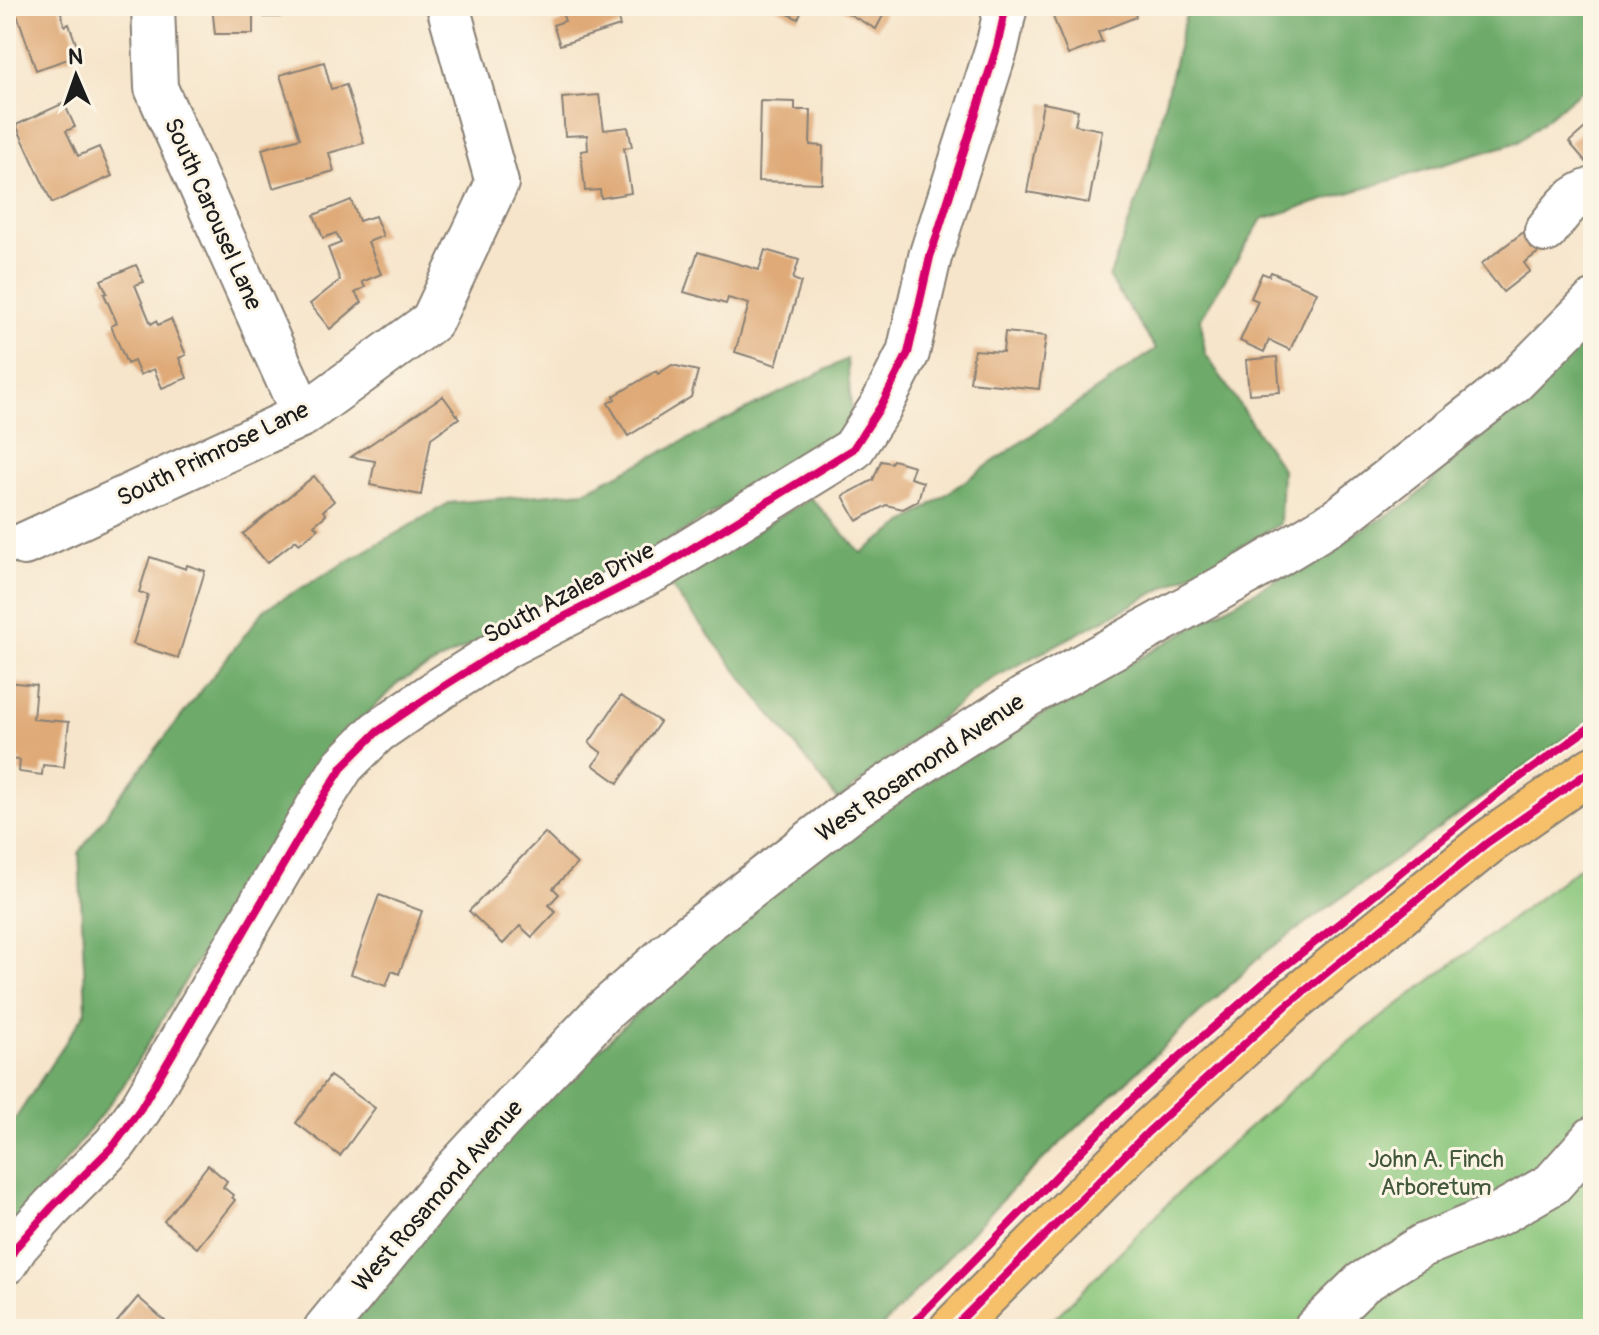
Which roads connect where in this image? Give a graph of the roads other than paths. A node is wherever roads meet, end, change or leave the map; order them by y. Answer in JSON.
{"nodes":[{"id":1,"x":153,"y":6,"type":"edge"},
{"id":2,"x":448,"y":6,"type":"edge"},
{"id":3,"x":1006,"y":6,"type":"edge"},
{"id":4,"x":1593,"y":189,"type":"edge"},
{"id":5,"x":1546,"y":231,"type":"dead end"},
{"id":6,"x":1593,"y":302,"type":"edge"},
{"id":7,"x":303,"y":415,"type":"junction"},
{"id":8,"x":24,"y":544,"type":"dead end"},
{"id":9,"x":1593,"y":769,"type":"edge"},
{"id":10,"x":1593,"y":1138,"type":"edge"},
{"id":11,"x":6,"y":1263,"type":"edge"},
{"id":12,"x":325,"y":1329,"type":"edge"},
{"id":13,"x":952,"y":1329,"type":"edge"},
{"id":14,"x":1315,"y":1329,"type":"edge"}],
"edges":[{"from":1,"to":7,"type":"street","name":"South Carousel Lane"},
{"from":2,"to":7,"type":"street","name":"South Primrose Lane"},
{"from":3,"to":11,"type":"street","name":"South Azalea Drive"},
{"from":4,"to":5,"type":"street"},
{"from":6,"to":12,"type":"street","name":"West Rosamond Avenue"},
{"from":7,"to":8,"type":"street","name":"South Primrose Lane"},
{"from":9,"to":13,"type":"main road"},
{"from":10,"to":14,"type":"street"}]}
